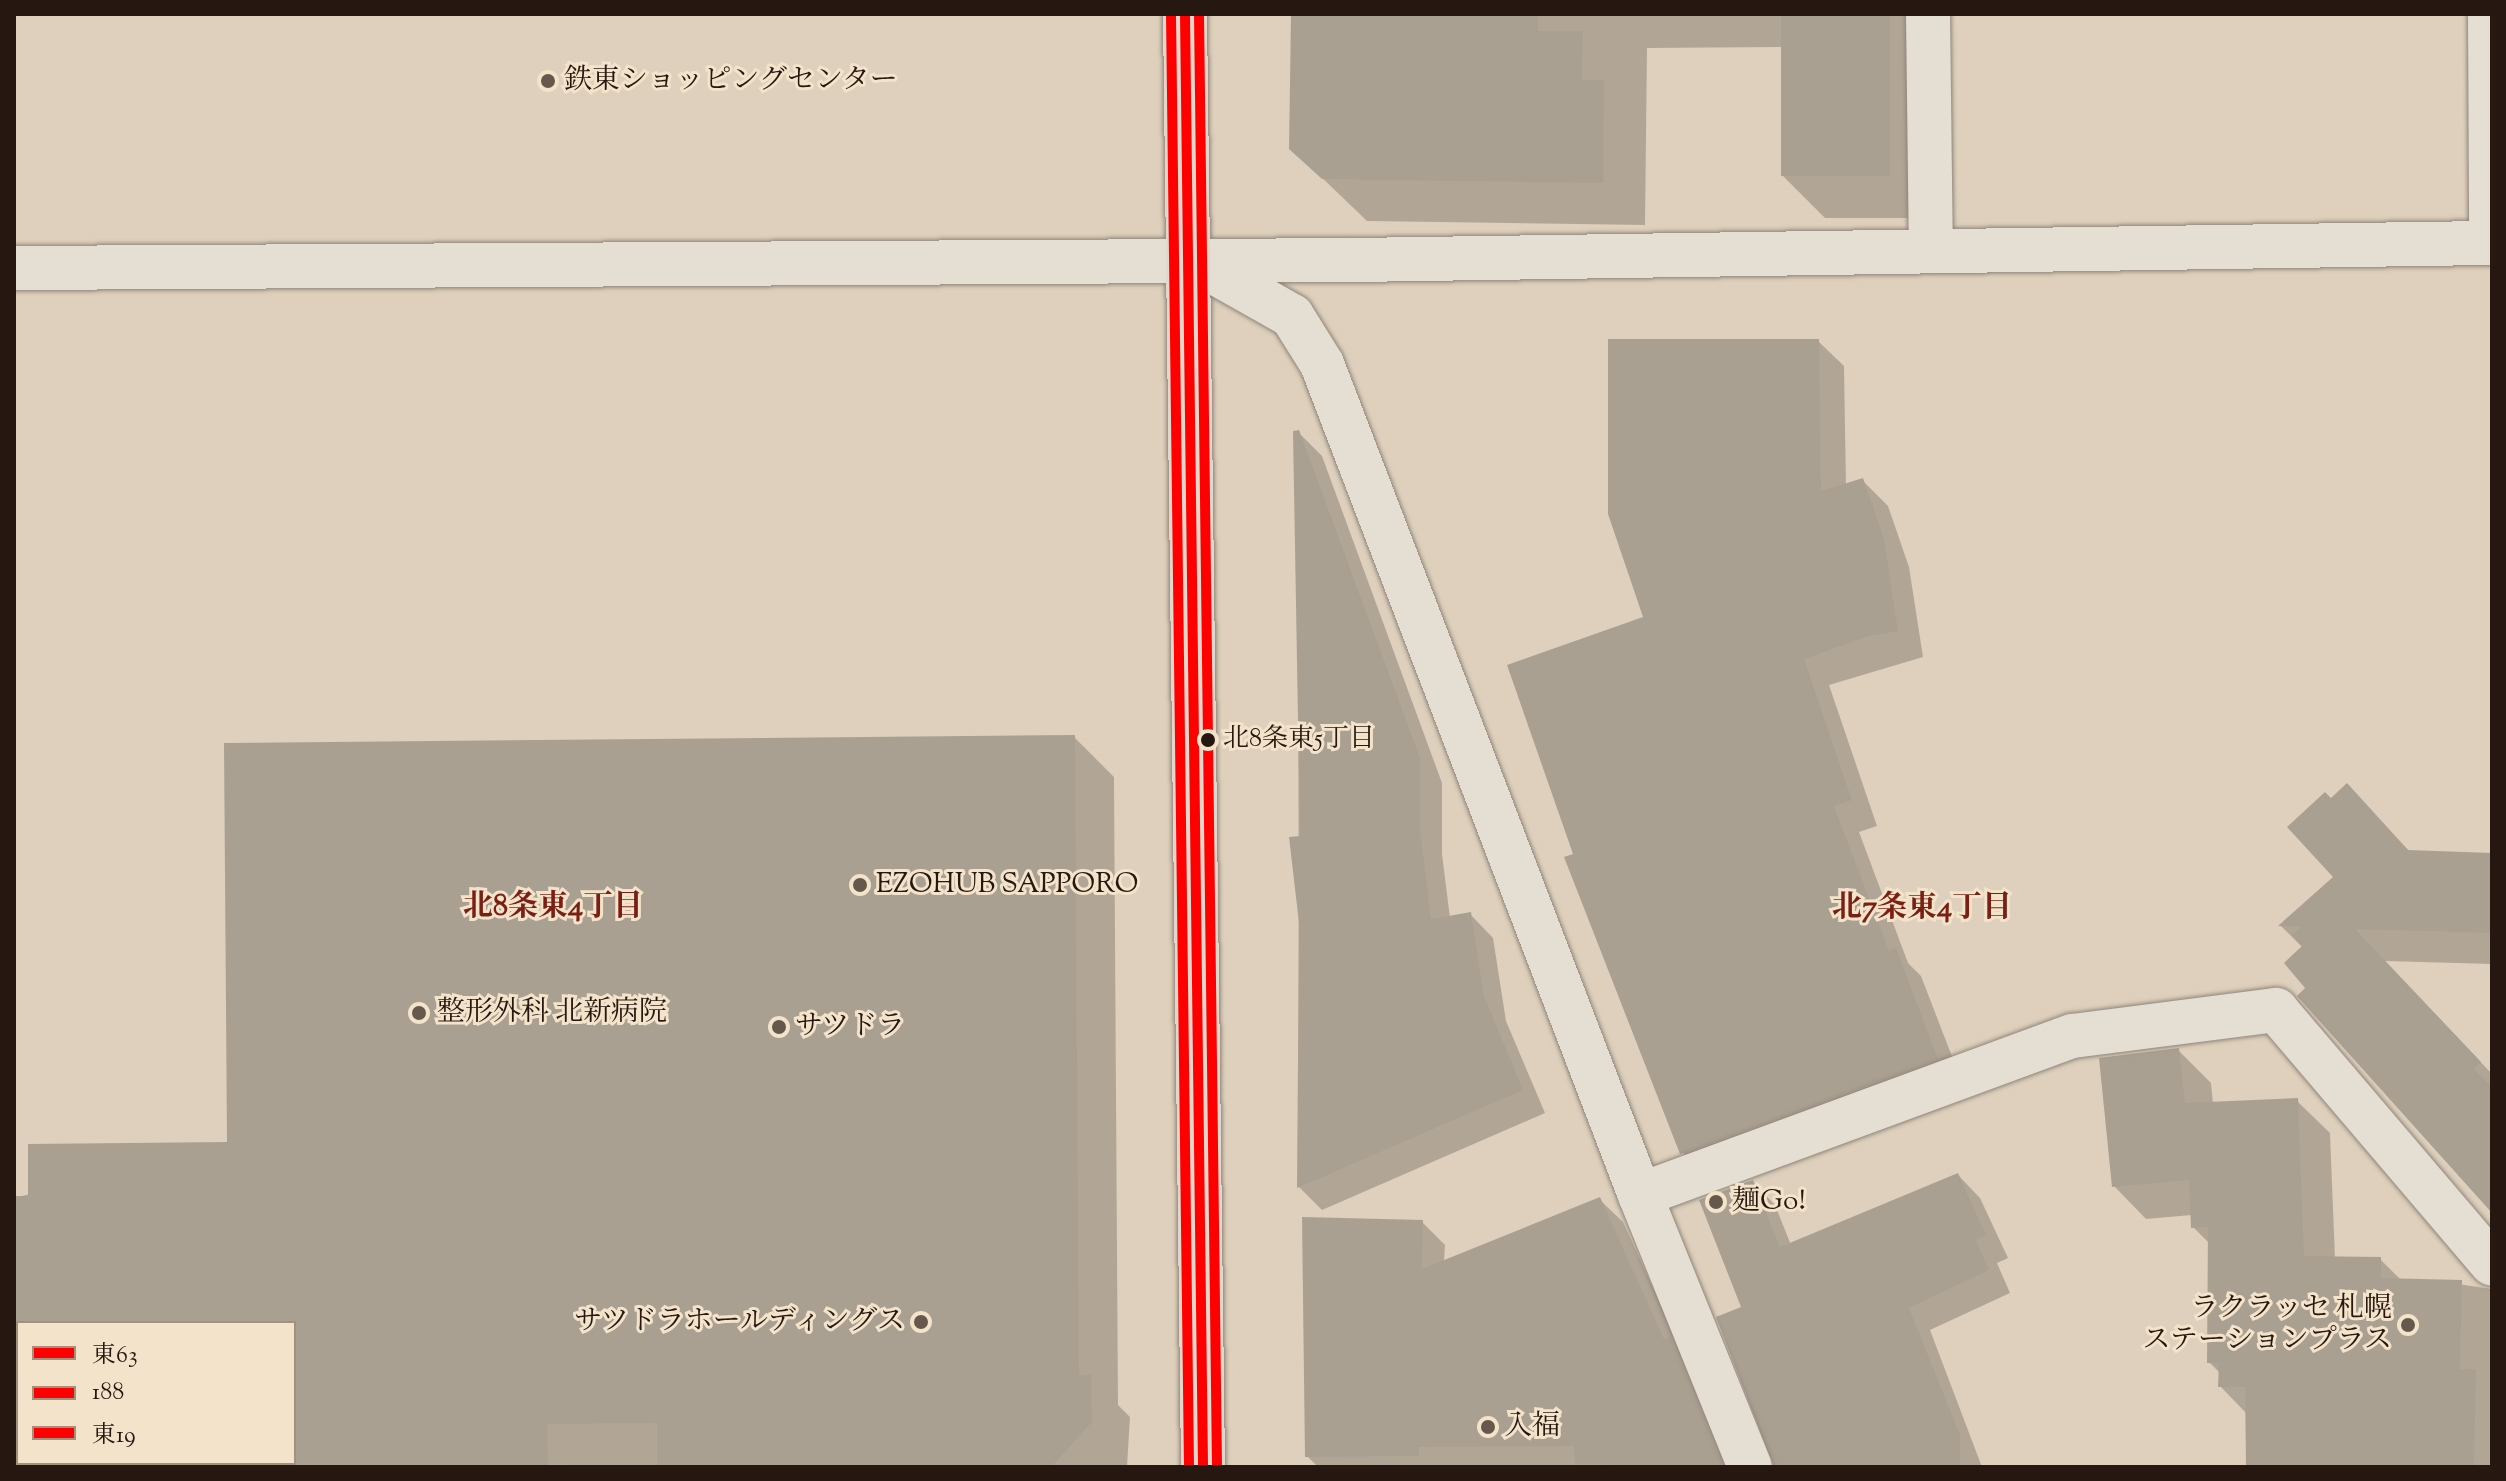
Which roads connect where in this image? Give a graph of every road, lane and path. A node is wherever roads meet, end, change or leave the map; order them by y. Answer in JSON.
{"nodes":[{"id":1,"x":1185,"y":14,"type":"edge"},
{"id":2,"x":1928,"y":14,"type":"edge"},
{"id":3,"x":2490,"y":14,"type":"edge"},
{"id":4,"x":2492,"y":243,"type":"edge"},
{"id":5,"x":1931,"y":251,"type":"junction"},
{"id":6,"x":1191,"y":259,"type":"junction"},
{"id":7,"x":14,"y":268,"type":"edge"},
{"id":8,"x":1640,"y":1195,"type":"junction"},
{"id":9,"x":2492,"y":1264,"type":"edge"},
{"id":10,"x":1203,"y":1467,"type":"edge"},
{"id":11,"x":1750,"y":1467,"type":"edge"}],
"edges":[{"from":1,"to":6,"type":"main road"},
{"from":2,"to":5,"type":"street"},
{"from":3,"to":4,"type":"street"},
{"from":4,"to":5,"type":"street"},
{"from":5,"to":6,"type":"street"},
{"from":6,"to":7,"type":"street"},
{"from":6,"to":8,"type":"street"},
{"from":6,"to":10,"type":"main road"},
{"from":8,"to":9,"type":"street"},
{"from":8,"to":11,"type":"street"}]}
